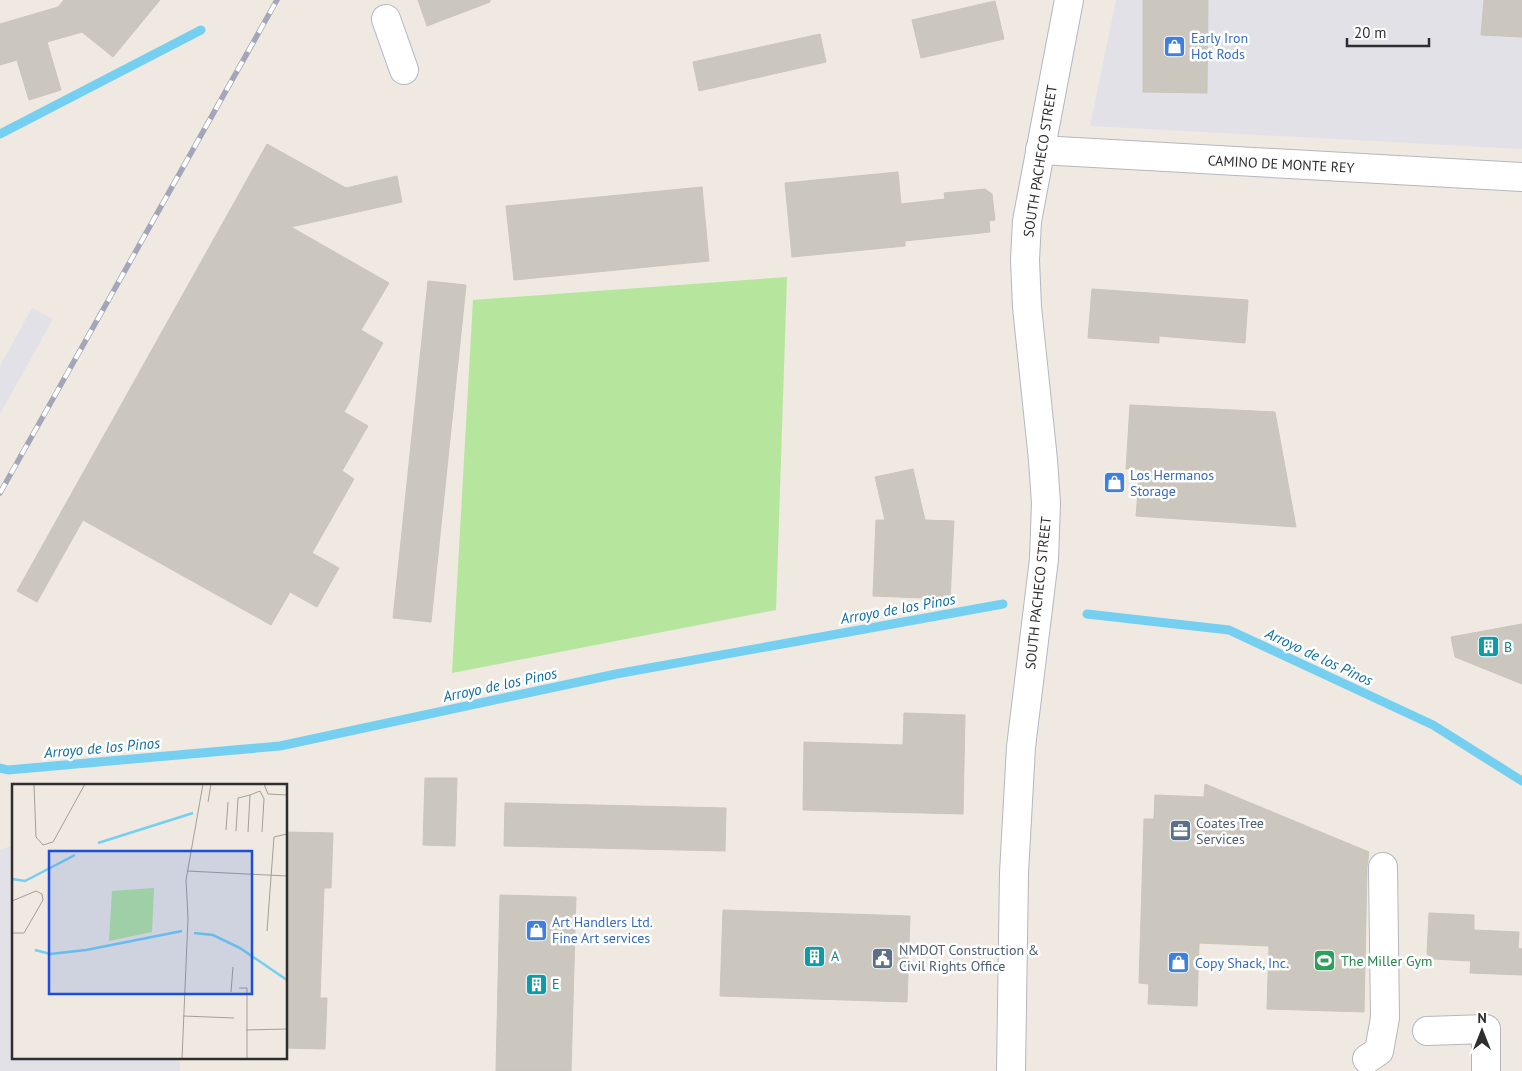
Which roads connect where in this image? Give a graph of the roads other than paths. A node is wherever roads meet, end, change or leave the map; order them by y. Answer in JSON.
{"nodes":[{"id":1,"x":1069,"y":0,"type":"edge"},
{"id":2,"x":386,"y":19,"type":"dead end"},
{"id":3,"x":404,"y":70,"type":"dead end"},
{"id":4,"x":1040,"y":150,"type":"junction"},
{"id":5,"x":1522,"y":177,"type":"edge"},
{"id":6,"x":1384,"y":867,"type":"dead end"},
{"id":7,"x":1428,"y":1031,"type":"dead end"},
{"id":8,"x":1367,"y":1060,"type":"dead end"},
{"id":9,"x":1011,"y":1071,"type":"edge"},
{"id":10,"x":1486,"y":1071,"type":"edge"}],
"edges":[{"from":1,"to":4,"type":"street","name":"SOUTH PACHECO STREET"},
{"from":2,"to":3,"type":"street"},
{"from":4,"to":5,"type":"street","name":"CAMINO DE MONTE REY"},
{"from":4,"to":9,"type":"street","name":"SOUTH PACHECO STREET"},
{"from":6,"to":8,"type":"street"},
{"from":7,"to":10,"type":"street"}]}
